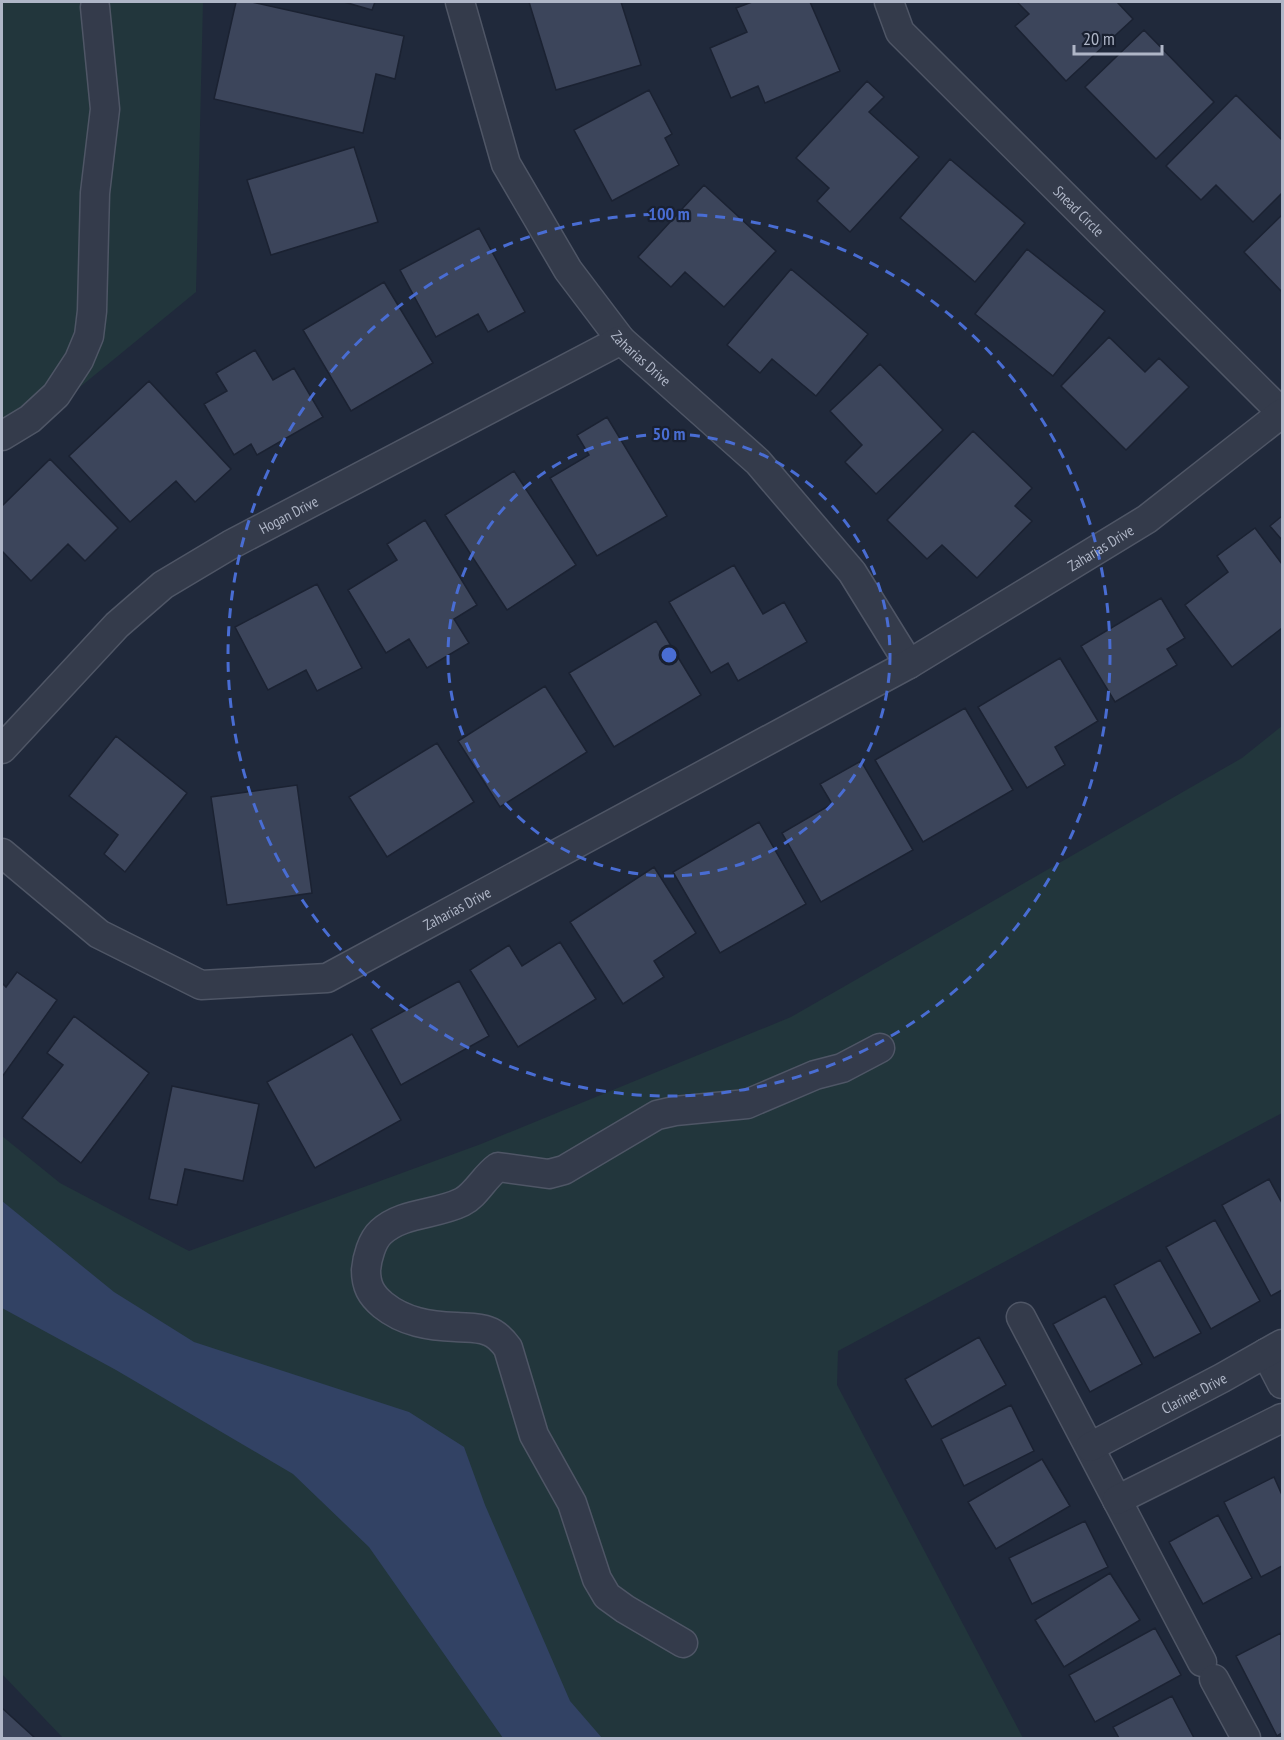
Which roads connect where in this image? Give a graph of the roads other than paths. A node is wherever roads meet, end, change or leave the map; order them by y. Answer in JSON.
{"nodes":[{"id":1,"x":460,"y":2,"type":"edge"},
{"id":2,"x":890,"y":2,"type":"edge"},
{"id":3,"x":95,"y":7,"type":"dead end"},
{"id":4,"x":621,"y":340,"type":"junction"},
{"id":5,"x":1282,"y":413,"type":"edge"},
{"id":6,"x":2,"y":436,"type":"edge"},
{"id":7,"x":909,"y":664,"type":"junction"},
{"id":8,"x":2,"y":749,"type":"edge"},
{"id":9,"x":2,"y":854,"type":"edge"},
{"id":10,"x":880,"y":1048,"type":"dead end"},
{"id":11,"x":1021,"y":1317,"type":"dead end"},
{"id":12,"x":1274,"y":1348,"type":"edge"},
{"id":13,"x":1282,"y":1384,"type":"edge"},
{"id":14,"x":1282,"y":1418,"type":"edge"},
{"id":15,"x":1090,"y":1447,"type":"junction"},
{"id":16,"x":1117,"y":1500,"type":"junction"},
{"id":17,"x":683,"y":1643,"type":"dead end"},
{"id":18,"x":1246,"y":1738,"type":"edge"}],
"edges":[{"from":1,"to":4,"type":"street","name":"Zaharias Drive"},
{"from":2,"to":5,"type":"street","name":"Snead Circle"},
{"from":3,"to":6,"type":"street"},
{"from":4,"to":7,"type":"street","name":"Zaharias Drive"},
{"from":4,"to":8,"type":"street","name":"Hogan Drive"},
{"from":5,"to":7,"type":"street","name":"Zaharias Drive"},
{"from":7,"to":9,"type":"street","name":"Zaharias Drive"},
{"from":10,"to":17,"type":"street"},
{"from":11,"to":15,"type":"street"},
{"from":12,"to":13,"type":"street","name":"Clarinet Drive"},
{"from":12,"to":15,"type":"street","name":"Clarinet Drive"},
{"from":14,"to":16,"type":"street"},
{"from":15,"to":16,"type":"street"},
{"from":16,"to":18,"type":"street"}]}
